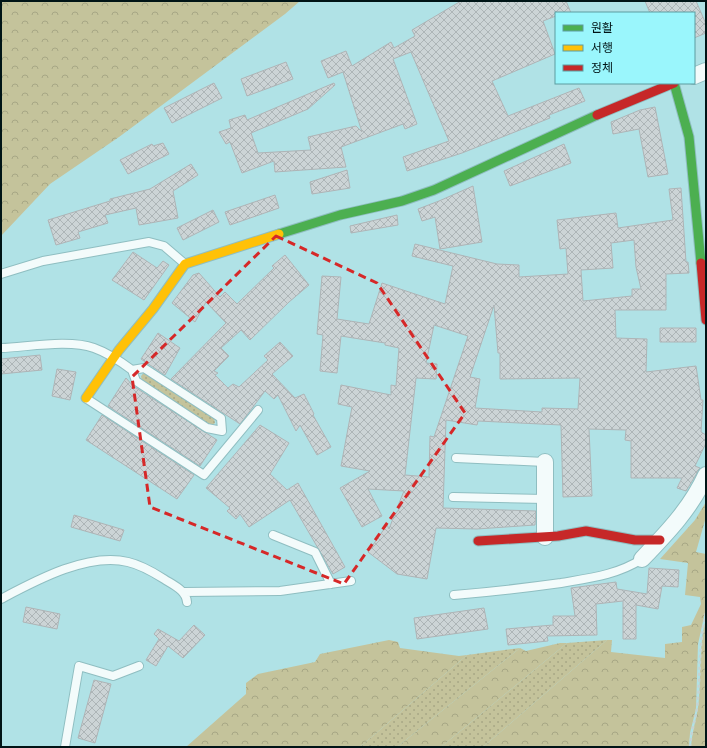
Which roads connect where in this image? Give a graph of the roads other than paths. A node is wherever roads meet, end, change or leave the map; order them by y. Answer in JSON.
{"nodes":[{"id":1,"x":706,"y":71,"type":"edge"},
{"id":2,"x":695,"y":76,"type":"edge"},
{"id":3,"x":671,"y":84,"type":"edge"},
{"id":4,"x":674,"y":84,"type":"edge"},
{"id":5,"x":185,"y":264,"type":"junction"},
{"id":6,"x":1,"y":274,"type":"edge"},
{"id":7,"x":706,"y":320,"type":"edge"},
{"id":8,"x":1,"y":348,"type":"edge"},
{"id":9,"x":114,"y":357,"type":"junction"},
{"id":10,"x":132,"y":370,"type":"junction"},
{"id":11,"x":86,"y":398,"type":"joint"},
{"id":12,"x":258,"y":410,"type":"dead end"},
{"id":13,"x":222,"y":431,"type":"junction"},
{"id":14,"x":233,"y":438,"type":"junction"},
{"id":15,"x":456,"y":458,"type":"dead end"},
{"id":16,"x":545,"y":462,"type":"joint"},
{"id":17,"x":706,"y":475,"type":"edge"},
{"id":18,"x":453,"y":497,"type":"dead end"},
{"id":19,"x":545,"y":499,"type":"junction"},
{"id":20,"x":273,"y":535,"type":"dead end"},
{"id":21,"x":545,"y":537,"type":"junction"},
{"id":22,"x":660,"y":540,"type":"junction"},
{"id":23,"x":478,"y":541,"type":"dead end"},
{"id":24,"x":642,"y":559,"type":"joint"},
{"id":25,"x":350,"y":582,"type":"dead end"},
{"id":26,"x":331,"y":584,"type":"junction"},
{"id":27,"x":184,"y":592,"type":"junction"},
{"id":28,"x":454,"y":595,"type":"dead end"},
{"id":29,"x":1,"y":599,"type":"edge"},
{"id":30,"x":187,"y":602,"type":"dead end"},
{"id":31,"x":139,"y":666,"type":"dead end"},
{"id":32,"x":65,"y":747,"type":"edge"}],
"edges":[{"from":1,"to":2,"type":"street"},
{"from":3,"to":5,"type":"street"},
{"from":4,"to":7,"type":"street"},
{"from":5,"to":6,"type":"lane"},
{"from":5,"to":9,"type":"street"},
{"from":8,"to":9,"type":"lane"},
{"from":9,"to":10,"type":"lane"},
{"from":9,"to":11,"type":"street"},
{"from":10,"to":13,"type":"lane"},
{"from":10,"to":13,"type":"lane"},
{"from":11,"to":14,"type":"lane"},
{"from":12,"to":14,"type":"lane"},
{"from":13,"to":14,"type":"lane"},
{"from":15,"to":16,"type":"lane"},
{"from":16,"to":19,"type":"street"},
{"from":17,"to":22,"type":"street"},
{"from":18,"to":19,"type":"lane"},
{"from":19,"to":21,"type":"street"},
{"from":20,"to":26,"type":"lane"},
{"from":21,"to":22,"type":"street"},
{"from":21,"to":23,"type":"street"},
{"from":22,"to":24,"type":"street"},
{"from":24,"to":28,"type":"lane"},
{"from":25,"to":26,"type":"lane"},
{"from":26,"to":27,"type":"lane"},
{"from":27,"to":29,"type":"lane"},
{"from":27,"to":30,"type":"lane"},
{"from":31,"to":32,"type":"lane"}]}
